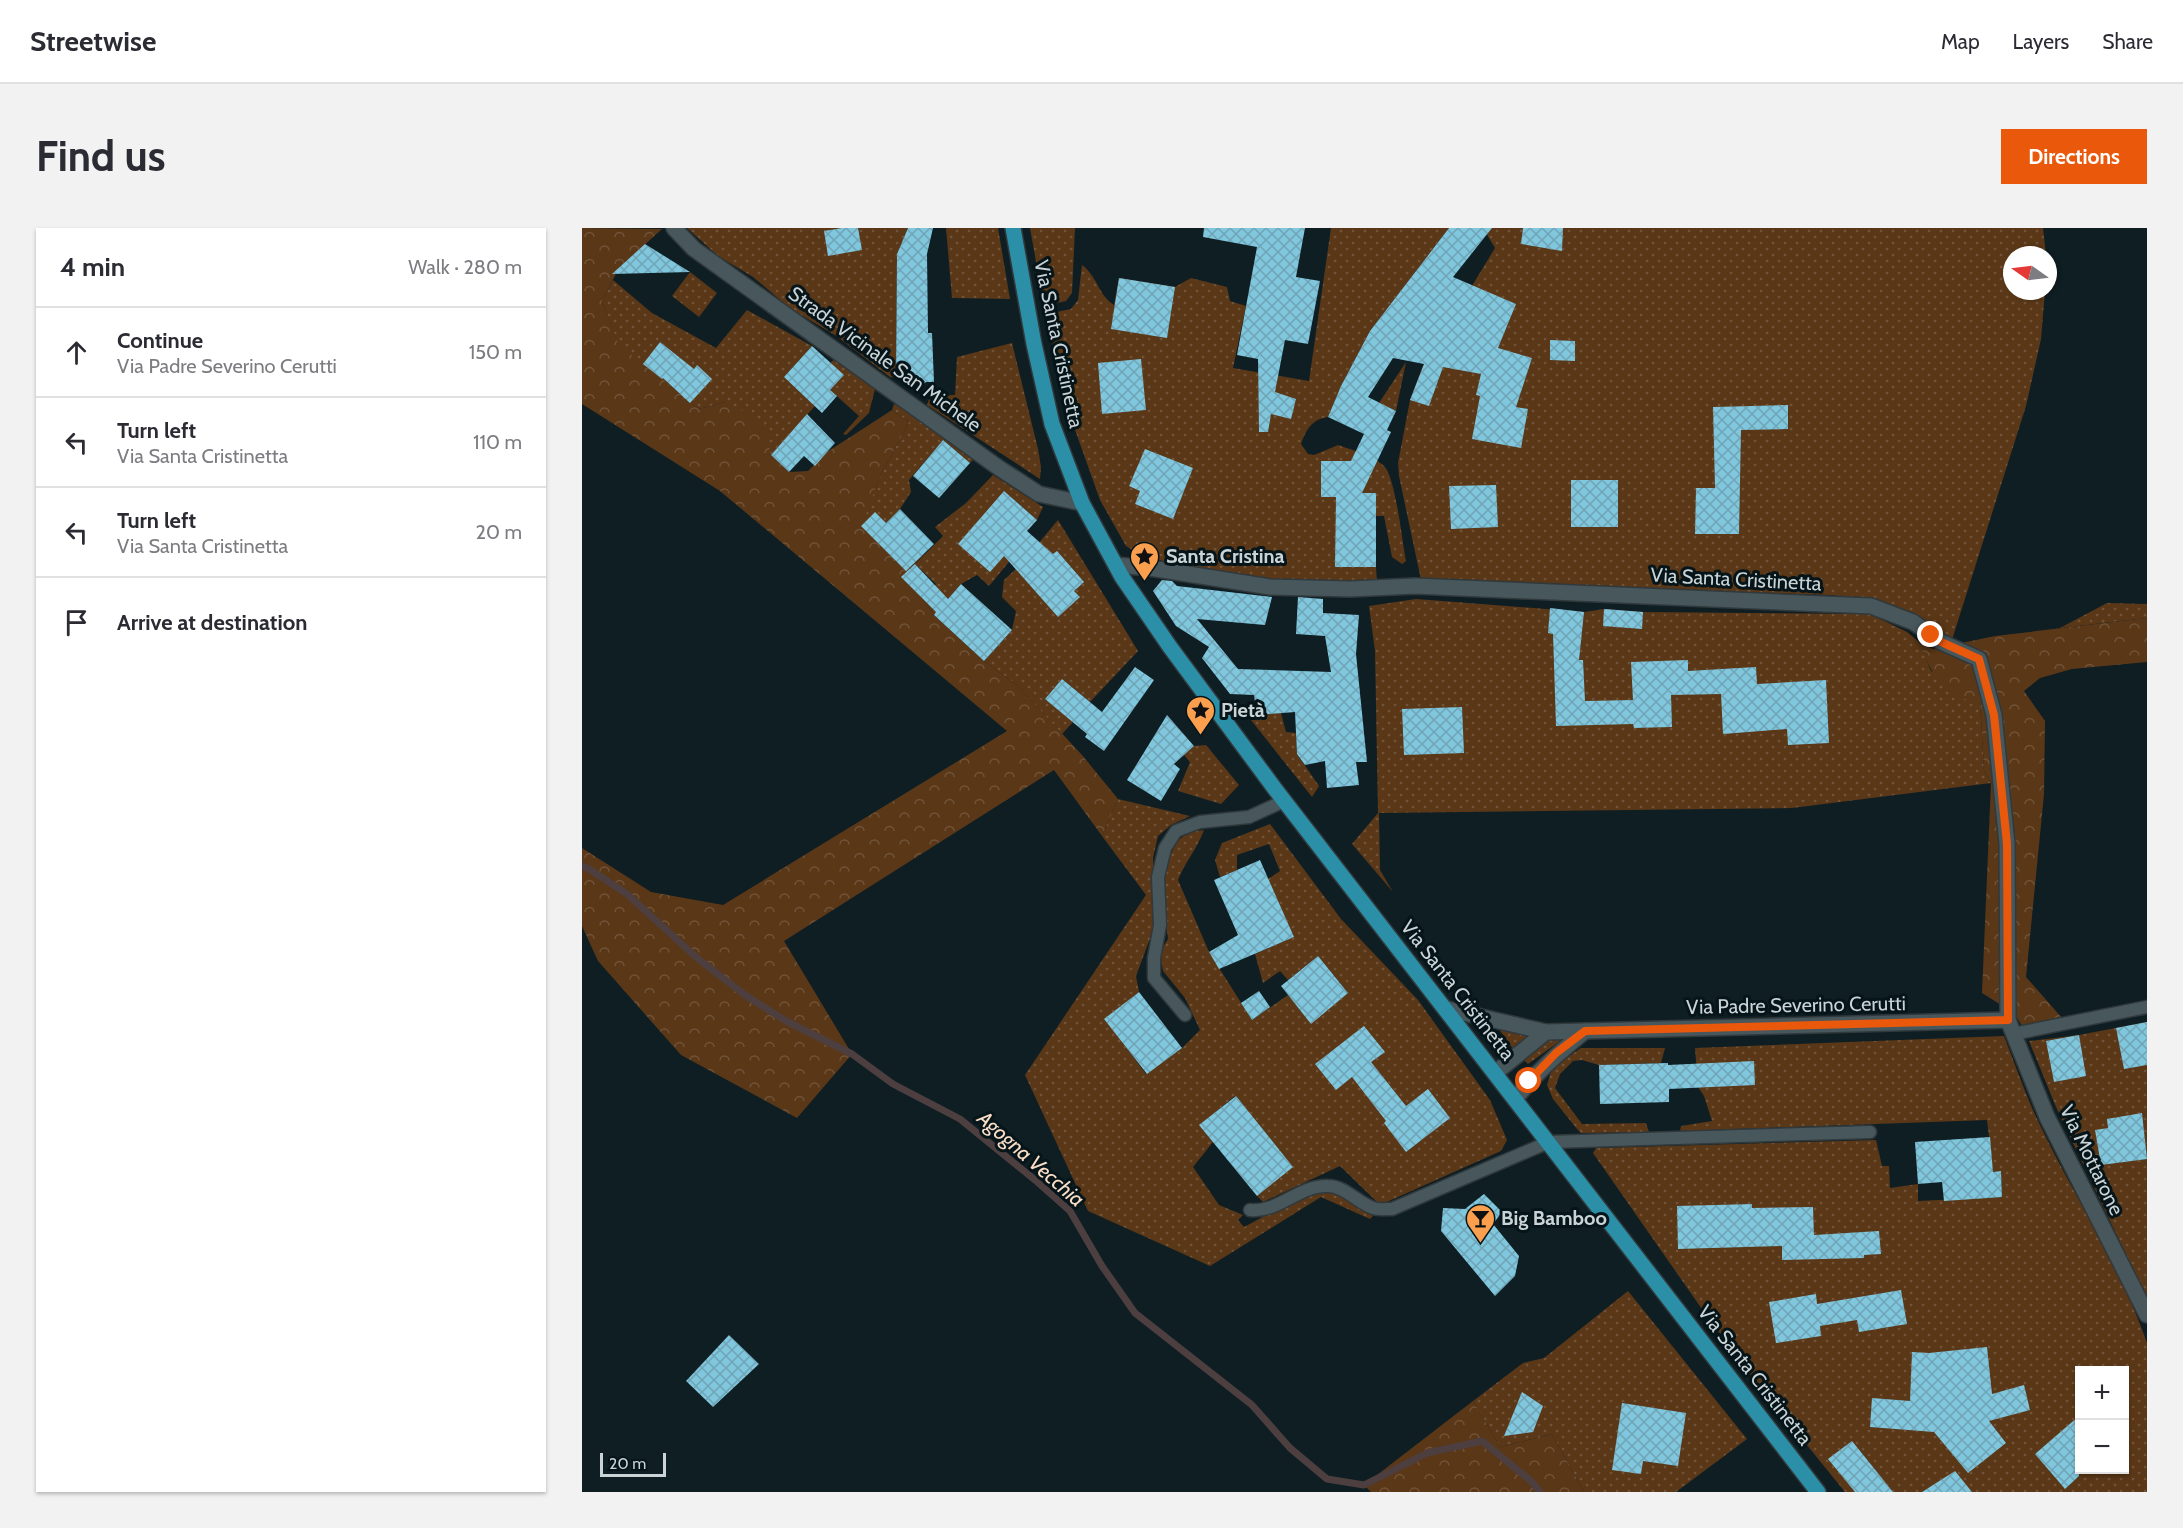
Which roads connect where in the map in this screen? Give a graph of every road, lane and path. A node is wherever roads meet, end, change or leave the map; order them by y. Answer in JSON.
{"nodes":[{"id":1,"x":674,"y":228,"type":"edge"},
{"id":2,"x":1013,"y":228,"type":"edge"},
{"id":3,"x":1082,"y":502,"type":"junction"},
{"id":4,"x":1116,"y":565,"type":"junction"},
{"id":5,"x":1284,"y":801,"type":"junction"},
{"id":6,"x":2147,"y":1007,"type":"edge"},
{"id":7,"x":1447,"y":1010,"type":"junction"},
{"id":8,"x":1185,"y":1015,"type":"dead end"},
{"id":9,"x":2011,"y":1027,"type":"junction"},
{"id":10,"x":1585,"y":1031,"type":"junction"},
{"id":11,"x":1546,"y":1032,"type":"junction"},
{"id":12,"x":1496,"y":1072,"type":"junction"},
{"id":13,"x":1515,"y":1099,"type":"junction"},
{"id":14,"x":1870,"y":1132,"type":"dead end"},
{"id":15,"x":1549,"y":1142,"type":"junction"},
{"id":16,"x":1250,"y":1210,"type":"dead end"},
{"id":17,"x":2147,"y":1315,"type":"edge"},
{"id":18,"x":1818,"y":1492,"type":"edge"}],
"edges":[{"from":1,"to":3,"type":"street","name":"Strada Vicinale San Michele"},
{"from":2,"to":3,"type":"main road","name":"Via Santa Cristinetta"},
{"from":3,"to":4,"type":"main road","name":"Via Santa Cristinetta"},
{"from":4,"to":5,"type":"main road","name":"Via Santa Cristinetta"},
{"from":4,"to":9,"type":"street","name":"Via Santa Cristinetta"},
{"from":5,"to":7,"type":"main road","name":"Via Santa Cristinetta"},
{"from":5,"to":8,"type":"lane"},
{"from":6,"to":9,"type":"lane"},
{"from":7,"to":11,"type":"street","name":"Via Padre Severino Cerutti"},
{"from":7,"to":12,"type":"main road","name":"Via Santa Cristinetta"},
{"from":9,"to":10,"type":"street","name":"Via Padre Severino Cerutti"},
{"from":9,"to":17,"type":"street","name":"Via Mottarone"},
{"from":10,"to":11,"type":"street","name":"Via Padre Severino Cerutti"},
{"from":10,"to":13,"type":"street"},
{"from":11,"to":12,"type":"street"},
{"from":12,"to":13,"type":"main road","name":"Via Santa Cristinetta"},
{"from":13,"to":15,"type":"main road","name":"Via Santa Cristinetta"},
{"from":14,"to":15,"type":"lane"},
{"from":15,"to":16,"type":"lane"},
{"from":15,"to":18,"type":"main road","name":"Via Santa Cristinetta"}]}
